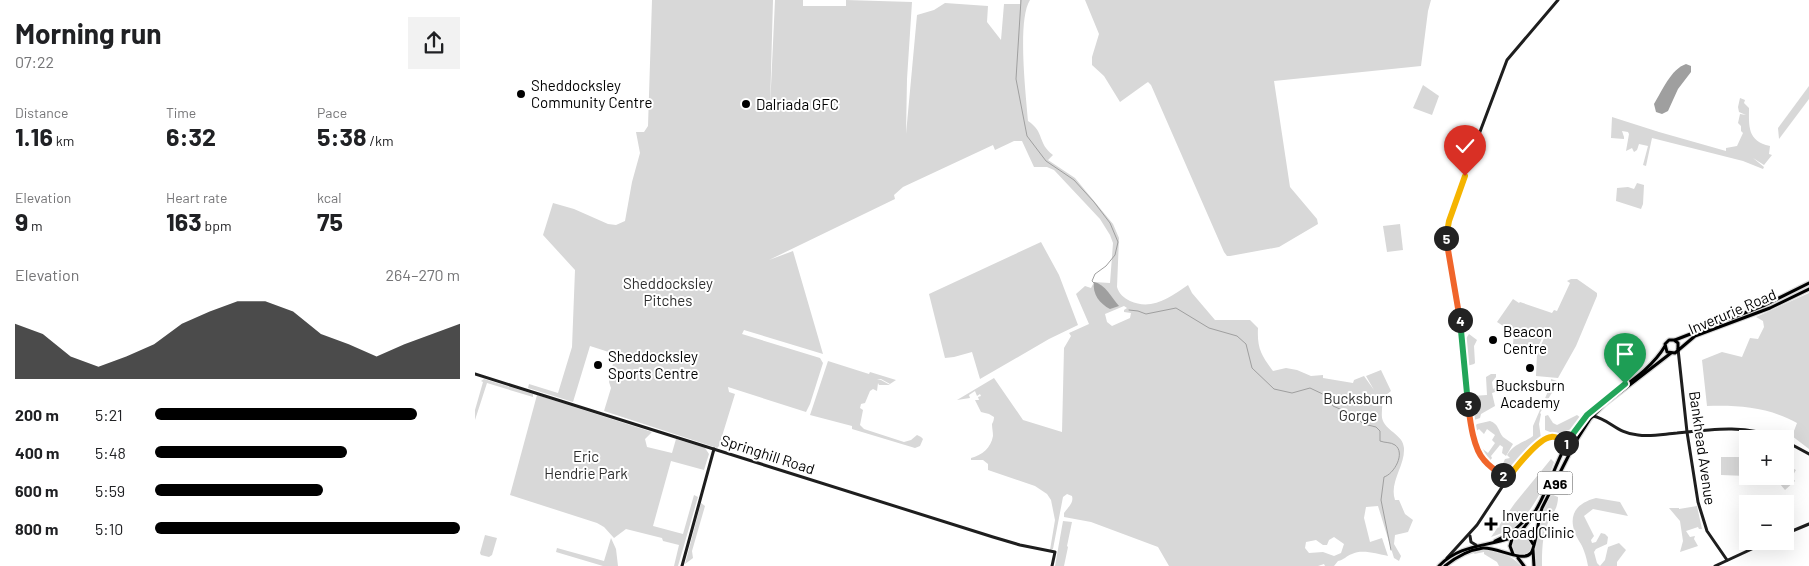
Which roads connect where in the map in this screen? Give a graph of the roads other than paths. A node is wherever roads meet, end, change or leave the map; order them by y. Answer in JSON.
{"nodes":[{"id":1,"x":1558,"y":0,"type":"edge"},
{"id":2,"x":1809,"y":283,"type":"edge"},
{"id":3,"x":1809,"y":289,"type":"edge"},
{"id":4,"x":1674,"y":340,"type":"junction"},
{"id":5,"x":1665,"y":346,"type":"junction"},
{"id":6,"x":1678,"y":349,"type":"junction"},
{"id":7,"x":1672,"y":353,"type":"junction"},
{"id":8,"x":1680,"y":362,"type":"junction"},
{"id":9,"x":475,"y":374,"type":"edge"},
{"id":10,"x":1601,"y":408,"type":"junction"},
{"id":11,"x":1593,"y":416,"type":"junction"},
{"id":12,"x":1602,"y":420,"type":"junction"},
{"id":13,"x":1745,"y":430,"type":"edge"},
{"id":14,"x":1687,"y":432,"type":"junction"},
{"id":15,"x":1567,"y":443,"type":"junction"},
{"id":16,"x":1573,"y":446,"type":"junction"},
{"id":17,"x":1794,"y":446,"type":"edge"},
{"id":18,"x":714,"y":449,"type":"junction"},
{"id":19,"x":1809,"y":454,"type":"edge"},
{"id":20,"x":1508,"y":479,"type":"junction"},
{"id":21,"x":1539,"y":506,"type":"junction"},
{"id":22,"x":1809,"y":524,"type":"edge"},
{"id":23,"x":1794,"y":530,"type":"edge"},
{"id":24,"x":1471,"y":534,"type":"junction"},
{"id":25,"x":1515,"y":536,"type":"junction"},
{"id":26,"x":1483,"y":544,"type":"junction"},
{"id":27,"x":1476,"y":546,"type":"junction"},
{"id":28,"x":1533,"y":547,"type":"junction"},
{"id":29,"x":1749,"y":550,"type":"edge"},
{"id":30,"x":1515,"y":555,"type":"junction"},
{"id":31,"x":1447,"y":559,"type":"junction"},
{"id":32,"x":1727,"y":560,"type":"junction"},
{"id":33,"x":682,"y":566,"type":"edge"},
{"id":34,"x":1052,"y":566,"type":"edge"},
{"id":35,"x":1439,"y":566,"type":"edge"},
{"id":36,"x":1445,"y":566,"type":"edge"},
{"id":37,"x":1524,"y":566,"type":"edge"},
{"id":38,"x":1534,"y":566,"type":"edge"},
{"id":39,"x":1715,"y":566,"type":"edge"}],
"edges":[{"from":1,"to":20,"type":"street"},
{"from":2,"to":4,"type":"main road","name":"Inverurie Road","number":"A96"},
{"from":3,"to":6,"type":"main road","name":"Inverurie Road","number":"A96"},
{"from":4,"to":5,"type":"main road","number":"A96"},
{"from":4,"to":6,"type":"main road"},
{"from":5,"to":7,"type":"main road"},
{"from":5,"to":15,"type":"main road","number":"A96"},
{"from":6,"to":7,"type":"main road","number":"A96"},
{"from":6,"to":8,"type":"street","name":"Bankhead Avenue"},
{"from":7,"to":8,"type":"street"},
{"from":7,"to":10,"type":"main road","number":"A96"},
{"from":8,"to":14,"type":"street","name":"Bankhead Avenue"},
{"from":9,"to":18,"type":"street","name":"Springhill Road"},
{"from":10,"to":11,"type":"main road","number":"A96"},
{"from":10,"to":12,"type":"street"},
{"from":11,"to":12,"type":"street"},
{"from":11,"to":16,"type":"main road","number":"A96"},
{"from":12,"to":14,"type":"street"},
{"from":13,"to":14,"type":"street"},
{"from":14,"to":32,"type":"street","name":"Bankhead Avenue"},
{"from":15,"to":16,"type":"street"},
{"from":15,"to":20,"type":"street"},
{"from":15,"to":21,"type":"main road","number":"A96"},
{"from":16,"to":28,"type":"main road","number":"A96"},
{"from":17,"to":19,"type":"street"},
{"from":18,"to":33,"type":"street"},
{"from":18,"to":34,"type":"street","name":"Springhill Road"},
{"from":20,"to":24,"type":"street"},
{"from":21,"to":25,"type":"main road","number":"A96"},
{"from":21,"to":26,"type":"main road","number":"A96"},
{"from":22,"to":23,"type":"street"},
{"from":24,"to":27,"type":"street"},
{"from":24,"to":31,"type":"street"},
{"from":25,"to":26,"type":"main road","number":"A96"},
{"from":25,"to":28,"type":"main road"},
{"from":25,"to":30,"type":"main road"},
{"from":26,"to":27,"type":"main road","number":"A96"},
{"from":27,"to":31,"type":"main road","number":"A96"},
{"from":28,"to":30,"type":"main road"},
{"from":28,"to":38,"type":"main road"},
{"from":29,"to":32,"type":"street"},
{"from":30,"to":36,"type":"main road"},
{"from":30,"to":37,"type":"main road"},
{"from":31,"to":35,"type":"main road","number":"A96"},
{"from":32,"to":39,"type":"street"}]}
